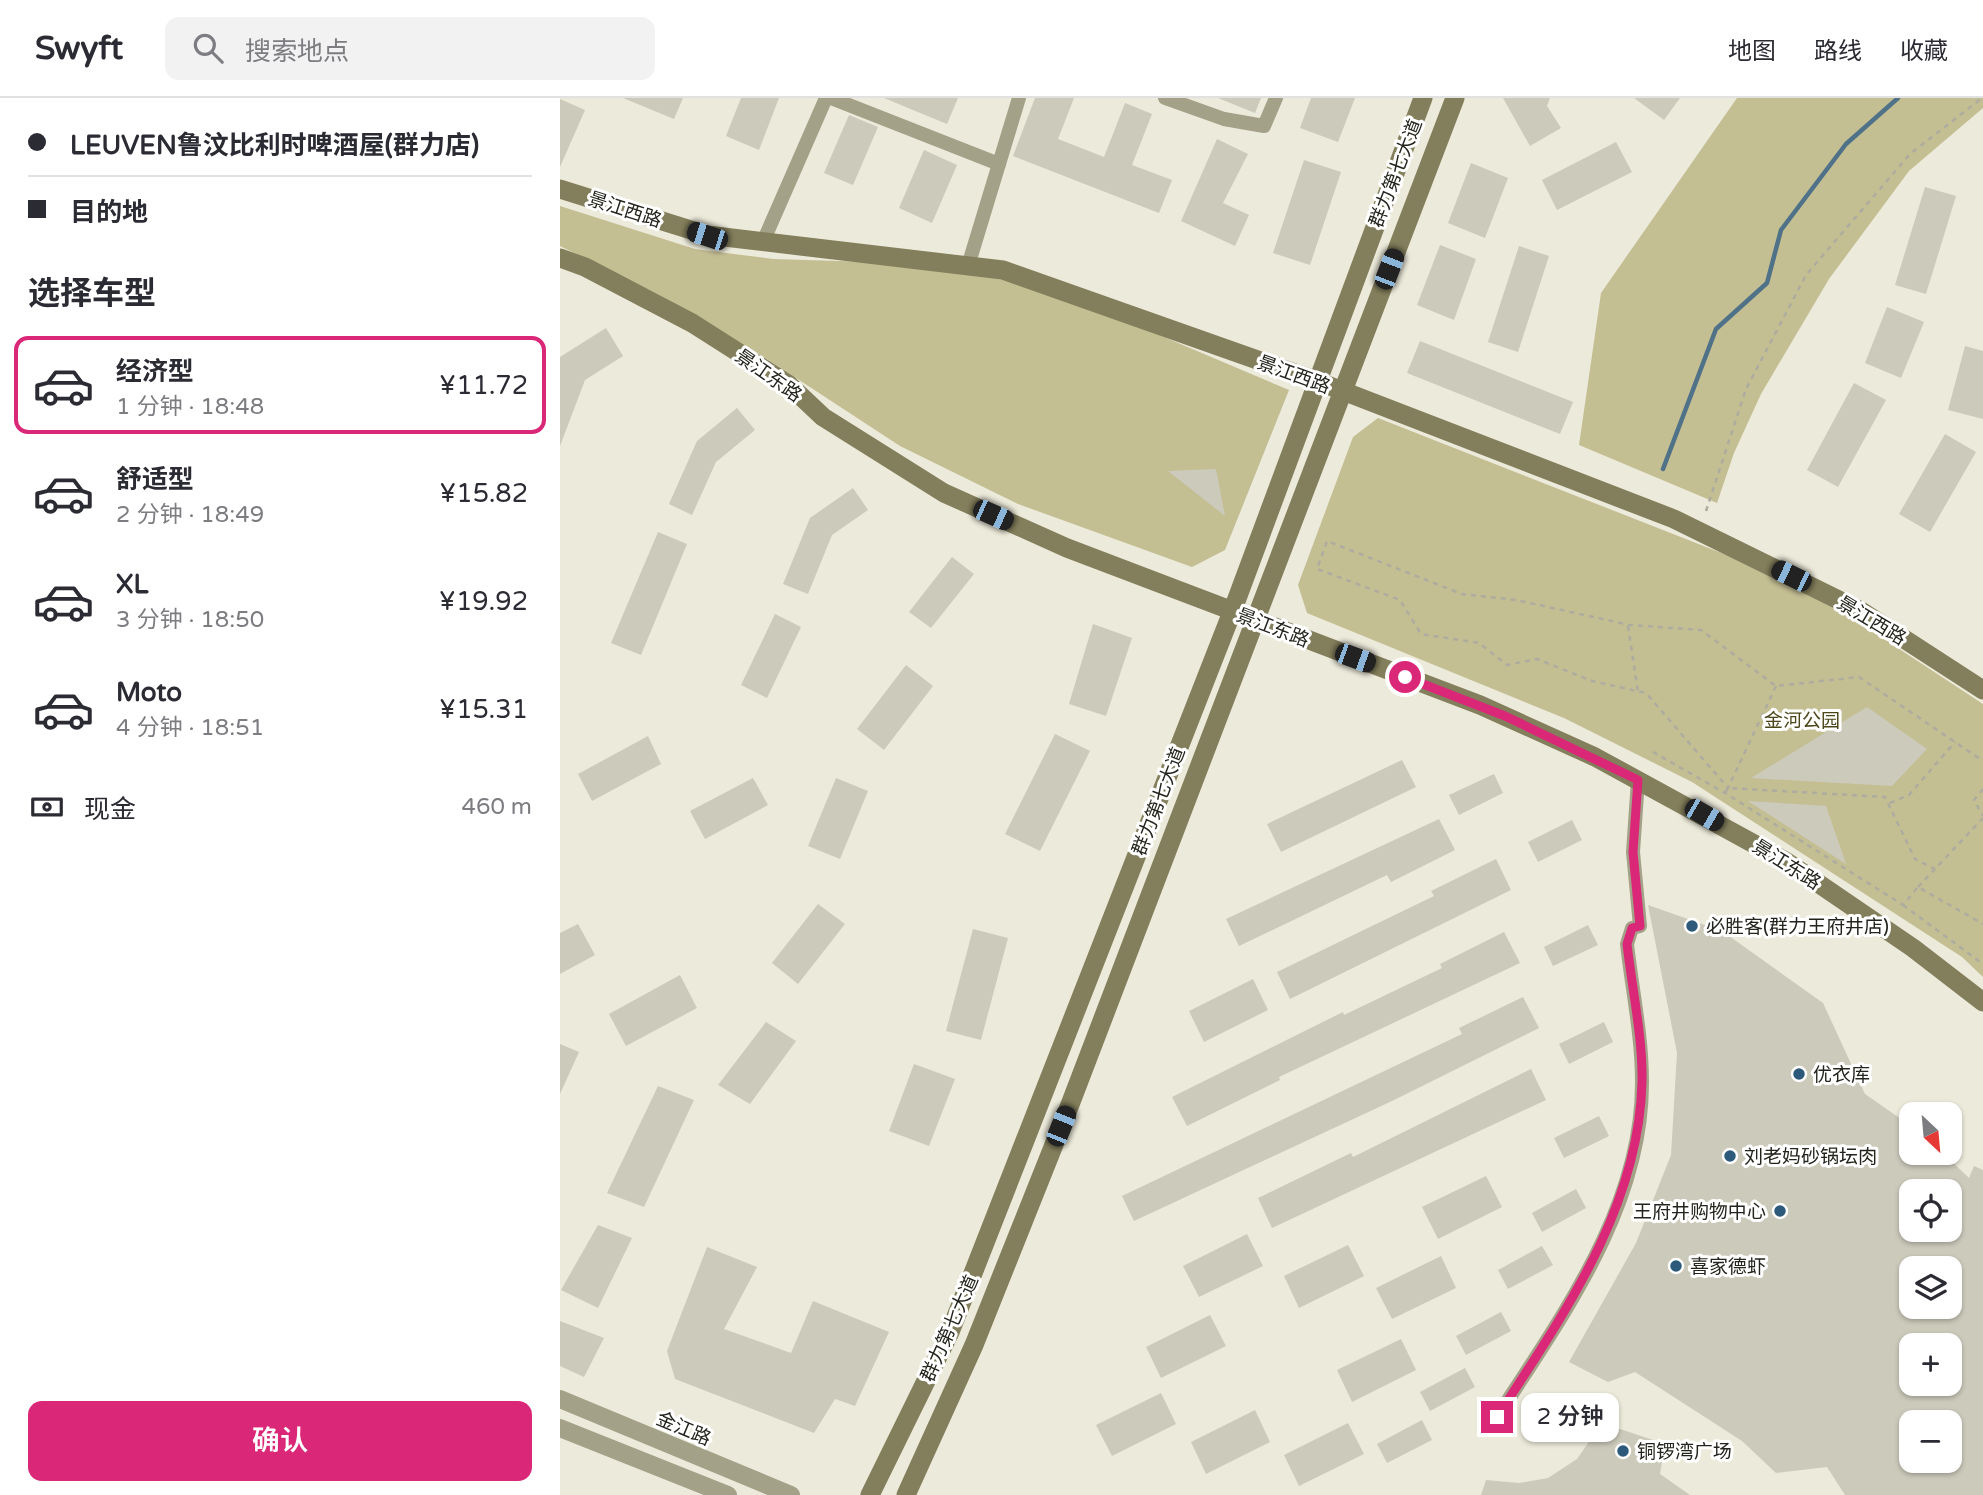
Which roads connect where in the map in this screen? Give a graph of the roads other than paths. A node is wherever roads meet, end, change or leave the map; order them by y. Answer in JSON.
{"nodes":[{"id":1,"x":829,"y":98,"type":"edge"},
{"id":2,"x":1019,"y":98,"type":"edge"},
{"id":3,"x":1165,"y":98,"type":"edge"},
{"id":4,"x":1276,"y":98,"type":"edge"},
{"id":5,"x":1423,"y":98,"type":"edge"},
{"id":6,"x":1455,"y":98,"type":"edge"},
{"id":7,"x":999,"y":164,"type":"junction"},
{"id":8,"x":560,"y":189,"type":"edge"},
{"id":9,"x":763,"y":242,"type":"junction"},
{"id":10,"x":560,"y":258,"type":"edge"},
{"id":11,"x":968,"y":266,"type":"junction"},
{"id":12,"x":1317,"y":381,"type":"junction"},
{"id":13,"x":1342,"y":392,"type":"junction"},
{"id":14,"x":1232,"y":612,"type":"junction"},
{"id":15,"x":1255,"y":621,"type":"junction"},
{"id":16,"x":1983,"y":690,"type":"edge"},
{"id":17,"x":1638,"y":780,"type":"junction"},
{"id":18,"x":1983,"y":1002,"type":"edge"},
{"id":19,"x":560,"y":1399,"type":"edge"},
{"id":20,"x":1497,"y":1417,"type":"dead end"},
{"id":21,"x":560,"y":1427,"type":"edge"},
{"id":22,"x":728,"y":1495,"type":"edge"},
{"id":23,"x":791,"y":1495,"type":"edge"},
{"id":24,"x":870,"y":1495,"type":"edge"},
{"id":25,"x":906,"y":1495,"type":"edge"}],
"edges":[{"from":1,"to":7,"type":"street"},
{"from":1,"to":9,"type":"street"},
{"from":2,"to":7,"type":"street"},
{"from":3,"to":4,"type":"street"},
{"from":5,"to":12,"type":"main road","name":"群力第七大道"},
{"from":6,"to":13,"type":"main road","name":"群力第七大道"},
{"from":7,"to":11,"type":"street"},
{"from":8,"to":9,"type":"main road","name":"景江西路"},
{"from":9,"to":11,"type":"main road","name":"景江西路"},
{"from":10,"to":14,"type":"main road","name":"景江东路"},
{"from":11,"to":12,"type":"main road","name":"景江西路"},
{"from":12,"to":13,"type":"main road","name":"景江西路"},
{"from":12,"to":14,"type":"main road","name":"群力第七大道"},
{"from":13,"to":15,"type":"main road","name":"群力第七大道"},
{"from":13,"to":16,"type":"main road","name":"景江西路"},
{"from":14,"to":15,"type":"main road","name":"景江东路"},
{"from":14,"to":24,"type":"main road","name":"群力第七大道"},
{"from":15,"to":17,"type":"main road","name":"景江东路"},
{"from":15,"to":25,"type":"main road","name":"群力第七大道"},
{"from":17,"to":18,"type":"main road","name":"景江东路"},
{"from":17,"to":20,"type":"street"},
{"from":19,"to":23,"type":"street","name":"金江路"},
{"from":21,"to":22,"type":"street"}]}
